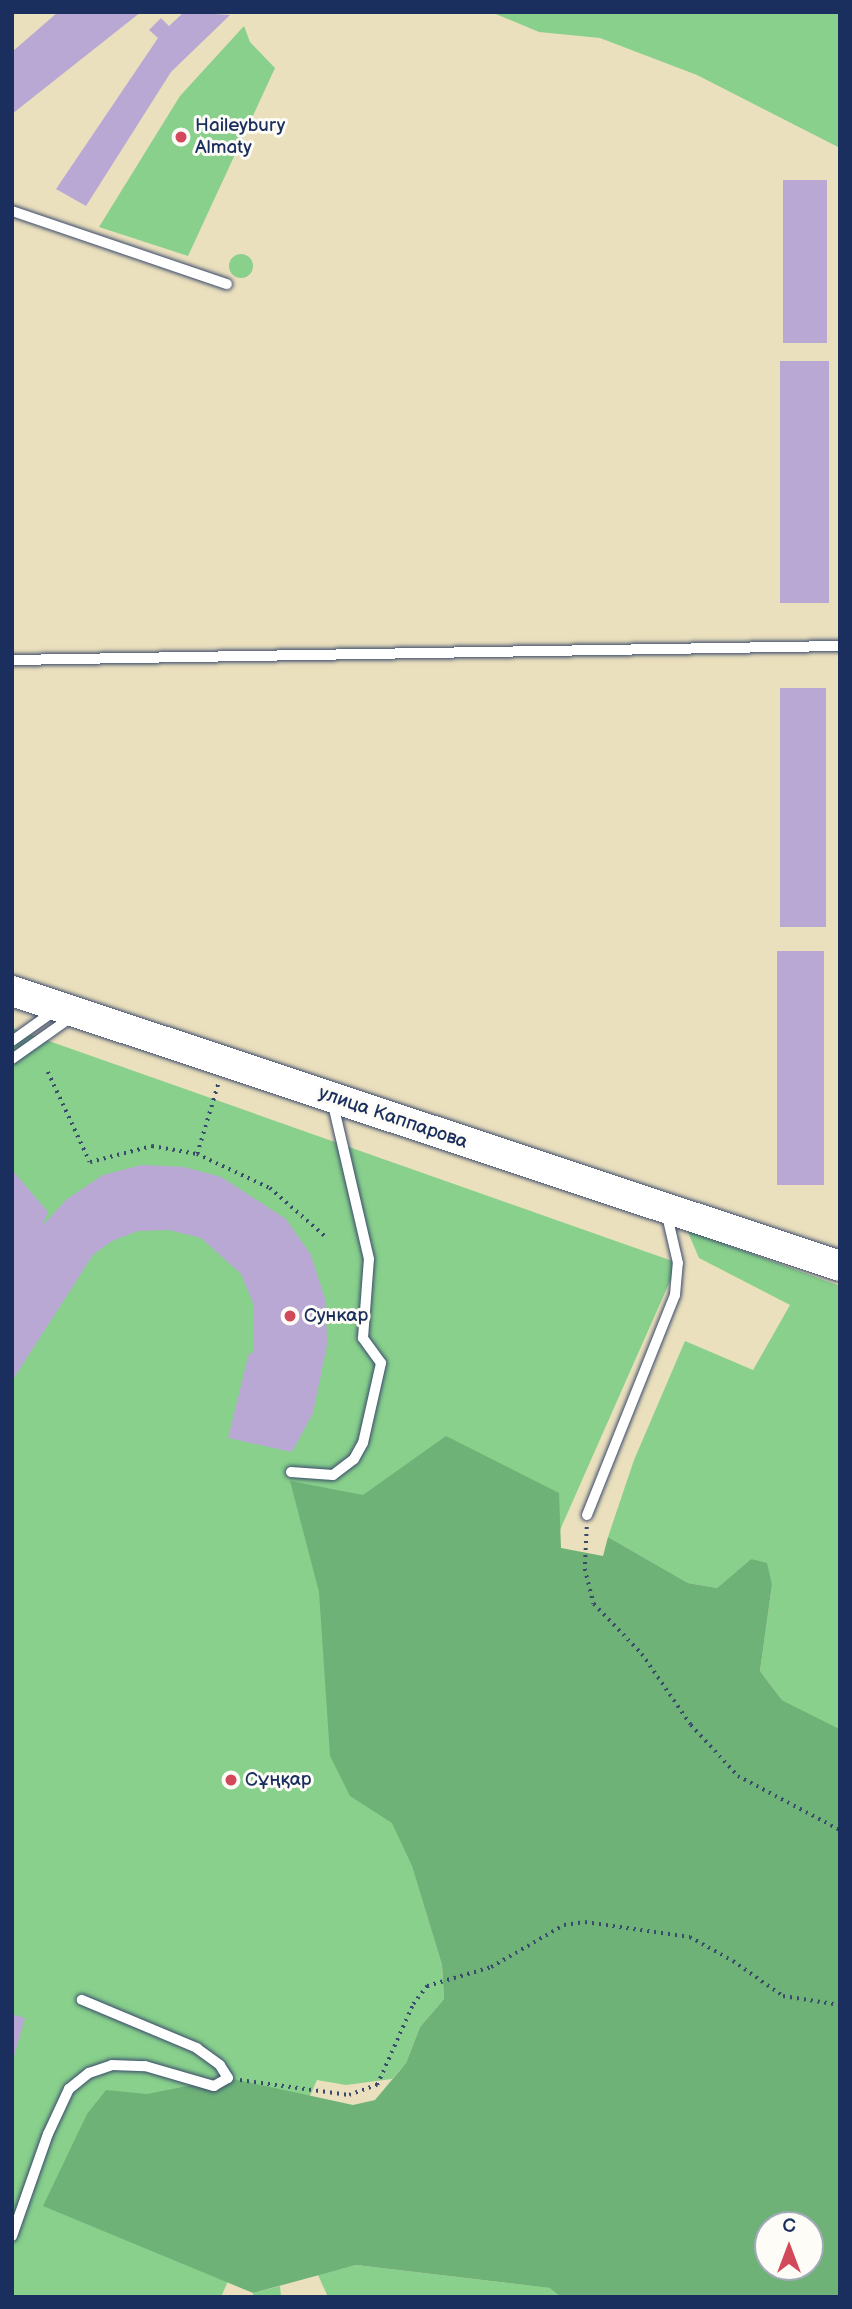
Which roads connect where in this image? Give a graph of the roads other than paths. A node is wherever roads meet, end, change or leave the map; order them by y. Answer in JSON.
{"nodes":[{"id":1,"x":12,"y":211,"type":"edge"},
{"id":2,"x":227,"y":284,"type":"dead end"},
{"id":3,"x":840,"y":646,"type":"edge"},
{"id":4,"x":12,"y":660,"type":"edge"},
{"id":5,"x":14,"y":990,"type":"edge"},
{"id":6,"x":68,"y":1010,"type":"junction"},
{"id":7,"x":12,"y":1041,"type":"edge"},
{"id":8,"x":12,"y":1059,"type":"edge"},
{"id":9,"x":332,"y":1097,"type":"junction"},
{"id":10,"x":666,"y":1210,"type":"junction"},
{"id":11,"x":840,"y":1266,"type":"edge"},
{"id":12,"x":291,"y":1472,"type":"dead end"},
{"id":13,"x":587,"y":1515,"type":"road end"},
{"id":14,"x":82,"y":2000,"type":"dead end"},
{"id":15,"x":12,"y":2236,"type":"edge"}],
"edges":[{"from":1,"to":2,"type":"lane"},
{"from":3,"to":4,"type":"lane"},
{"from":5,"to":6,"type":"street","name":"улица Каппарова"},
{"from":6,"to":7,"type":"lane"},
{"from":6,"to":8,"type":"lane"},
{"from":6,"to":9,"type":"street","name":"улица Каппарова"},
{"from":9,"to":10,"type":"street","name":"улица Каппарова"},
{"from":9,"to":12,"type":"lane"},
{"from":10,"to":11,"type":"street","name":"улица Каппарова"},
{"from":10,"to":13,"type":"lane"},
{"from":14,"to":15,"type":"lane"}]}
